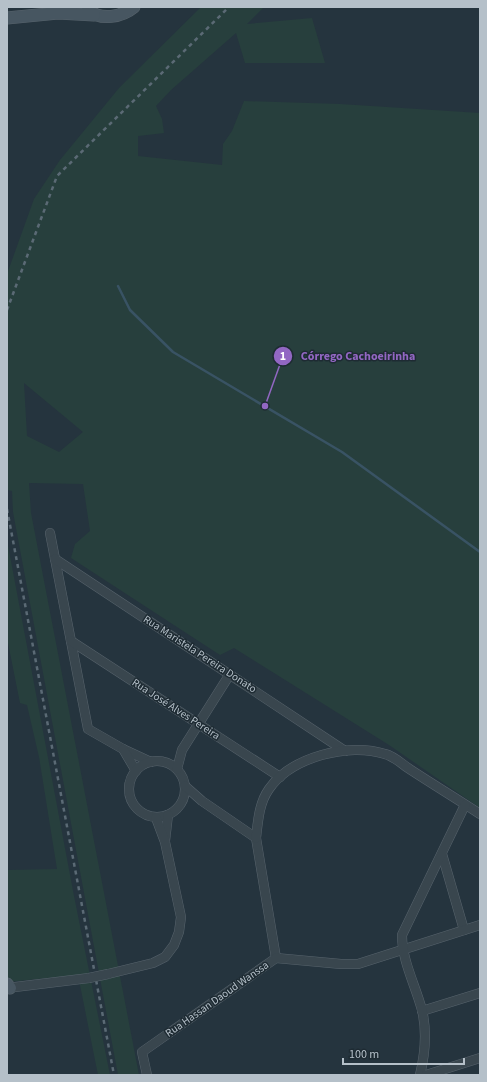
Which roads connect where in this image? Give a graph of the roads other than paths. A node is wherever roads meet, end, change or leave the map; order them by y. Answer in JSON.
{"nodes":[{"id":1,"x":45,"y":7,"type":"edge"},
{"id":2,"x":134,"y":7,"type":"edge"},
{"id":3,"x":89,"y":11,"type":"edge"},
{"id":4,"x":28,"y":15,"type":"junction"},
{"id":5,"x":7,"y":18,"type":"edge"},
{"id":6,"x":50,"y":533,"type":"dead end"},
{"id":7,"x":55,"y":559,"type":"junction"},
{"id":8,"x":71,"y":641,"type":"junction"},
{"id":9,"x":230,"y":674,"type":"junction"},
{"id":10,"x":199,"y":724,"type":"junction"},
{"id":11,"x":123,"y":749,"type":"junction"},
{"id":12,"x":182,"y":750,"type":"junction"},
{"id":13,"x":345,"y":751,"type":"junction"},
{"id":14,"x":151,"y":762,"type":"junction"},
{"id":15,"x":165,"y":762,"type":"junction"},
{"id":16,"x":177,"y":769,"type":"junction"},
{"id":17,"x":136,"y":771,"type":"junction"},
{"id":18,"x":280,"y":777,"type":"junction"},
{"id":19,"x":185,"y":786,"type":"junction"},
{"id":20,"x":183,"y":801,"type":"junction"},
{"id":21,"x":202,"y":801,"type":"junction"},
{"id":22,"x":466,"y":805,"type":"junction"},
{"id":23,"x":480,"y":814,"type":"edge"},
{"id":24,"x":168,"y":815,"type":"junction"},
{"id":25,"x":156,"y":818,"type":"junction"},
{"id":26,"x":256,"y":838,"type":"junction"},
{"id":27,"x":164,"y":842,"type":"junction"},
{"id":28,"x":442,"y":854,"type":"junction"},
{"id":29,"x":480,"y":925,"type":"edge"},
{"id":30,"x":464,"y":930,"type":"junction"},
{"id":31,"x":402,"y":949,"type":"junction"},
{"id":32,"x":276,"y":958,"type":"junction"},
{"id":33,"x":8,"y":986,"type":"edge"},
{"id":34,"x":480,"y":993,"type":"edge"},
{"id":35,"x":422,"y":1011,"type":"junction"},
{"id":36,"x":480,"y":1058,"type":"edge"},
{"id":37,"x":147,"y":1075,"type":"edge"},
{"id":38,"x":420,"y":1075,"type":"edge"},
{"id":39,"x":426,"y":1075,"type":"edge"}],
"edges":[{"from":1,"to":4,"type":"street"},
{"from":2,"to":3,"type":"street"},
{"from":3,"to":4,"type":"street"},
{"from":4,"to":5,"type":"street"},
{"from":6,"to":7,"type":"street"},
{"from":7,"to":8,"type":"street"},
{"from":7,"to":9,"type":"street","name":"Rua Maristela Pereira Donato"},
{"from":8,"to":10,"type":"street","name":"Rua José Alves Pereira"},
{"from":8,"to":11,"type":"street"},
{"from":9,"to":10,"type":"street"},
{"from":9,"to":13,"type":"street","name":"Rua Maristela Pereira Donato"},
{"from":10,"to":12,"type":"street"},
{"from":10,"to":18,"type":"street","name":"Rua José Alves Pereira"},
{"from":11,"to":14,"type":"street"},
{"from":11,"to":17,"type":"street"},
{"from":12,"to":15,"type":"street"},
{"from":12,"to":16,"type":"street"},
{"from":13,"to":18,"type":"street"},
{"from":13,"to":22,"type":"street"},
{"from":14,"to":15,"type":"street"},
{"from":14,"to":17,"type":"street"},
{"from":15,"to":16,"type":"street"},
{"from":16,"to":19,"type":"street"},
{"from":17,"to":25,"type":"street"},
{"from":18,"to":26,"type":"street"},
{"from":19,"to":20,"type":"street"},
{"from":19,"to":21,"type":"street"},
{"from":20,"to":21,"type":"street"},
{"from":20,"to":24,"type":"street"},
{"from":21,"to":26,"type":"street"},
{"from":22,"to":23,"type":"street"},
{"from":22,"to":28,"type":"street"},
{"from":24,"to":25,"type":"street"},
{"from":24,"to":27,"type":"street"},
{"from":25,"to":27,"type":"street"},
{"from":26,"to":32,"type":"street"},
{"from":27,"to":33,"type":"street","bridge":true},
{"from":28,"to":30,"type":"street"},
{"from":28,"to":31,"type":"street"},
{"from":29,"to":30,"type":"street","name":"Rua Hassan Daoud Wanssa"},
{"from":30,"to":31,"type":"street","name":"Rua Hassan Daoud Wanssa"},
{"from":31,"to":32,"type":"street","name":"Rua Hassan Daoud Wanssa"},
{"from":31,"to":35,"type":"street"},
{"from":32,"to":37,"type":"street","name":"Rua Hassan Daoud Wanssa"},
{"from":34,"to":35,"type":"street"},
{"from":35,"to":38,"type":"street"},
{"from":36,"to":39,"type":"street"}]}
